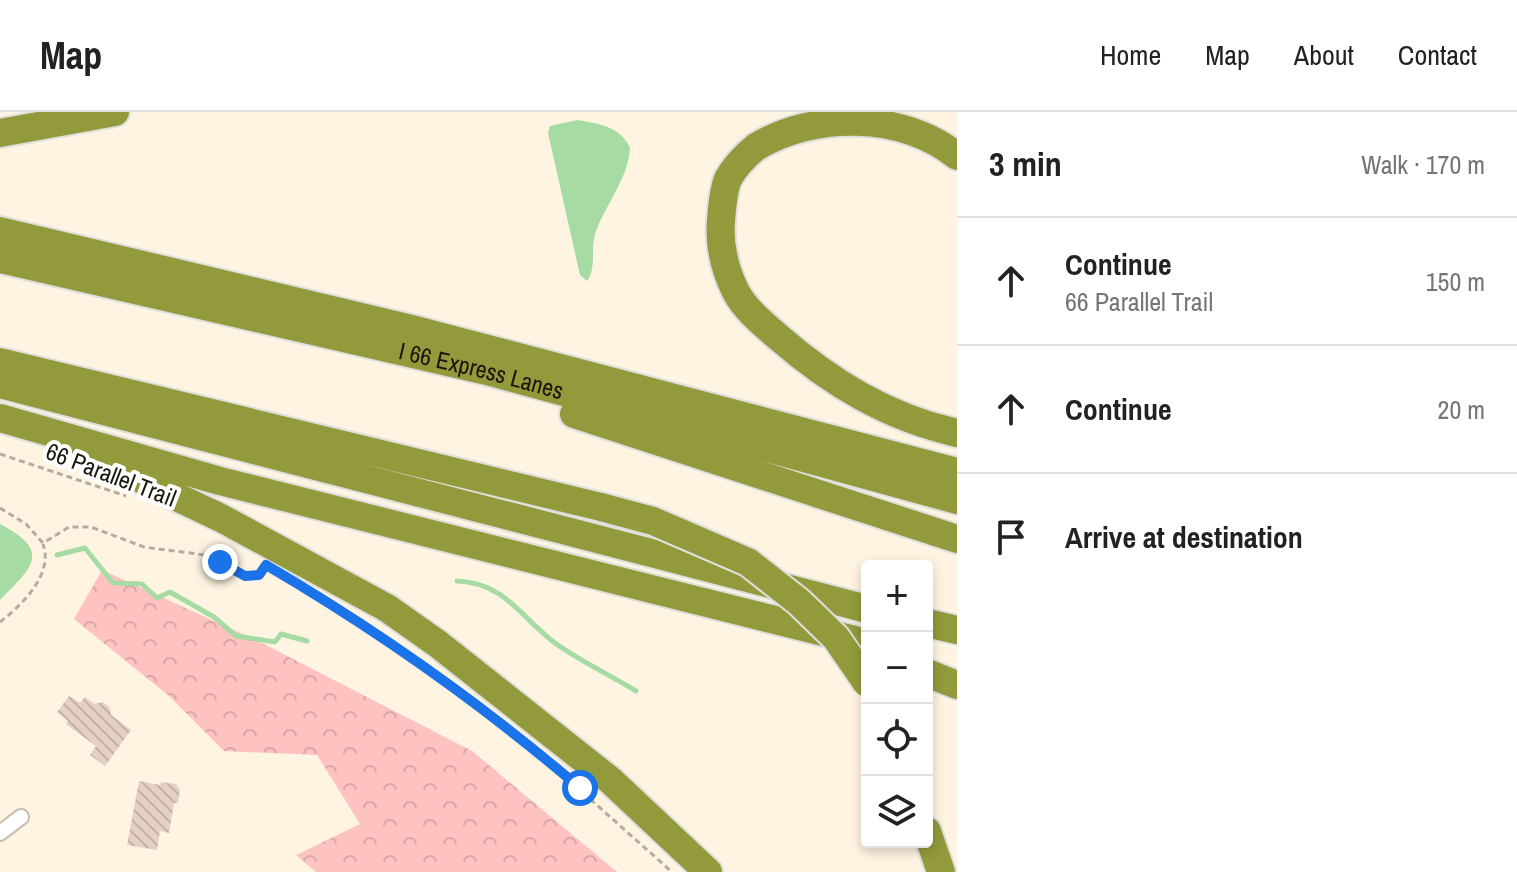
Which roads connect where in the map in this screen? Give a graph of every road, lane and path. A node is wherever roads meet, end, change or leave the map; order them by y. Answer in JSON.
{"nodes":[{"id":1,"x":115,"y":112,"type":"edge"},
{"id":2,"x":0,"y":133,"type":"edge"},
{"id":3,"x":957,"y":156,"type":"edge"},
{"id":4,"x":0,"y":231,"type":"edge"},
{"id":5,"x":0,"y":259,"type":"edge"},
{"id":6,"x":0,"y":362,"type":"edge"},
{"id":7,"x":487,"y":371,"type":"junction"},
{"id":8,"x":0,"y":384,"type":"edge"},
{"id":9,"x":0,"y":418,"type":"edge"},
{"id":10,"x":957,"y":433,"type":"edge"},
{"id":11,"x":97,"y":445,"type":"junction"},
{"id":12,"x":0,"y":454,"type":"edge"},
{"id":13,"x":957,"y":472,"type":"edge"},
{"id":14,"x":128,"y":496,"type":"dead end"},
{"id":15,"x":957,"y":500,"type":"edge"},
{"id":16,"x":0,"y":508,"type":"edge"},
{"id":17,"x":957,"y":539,"type":"edge"},
{"id":18,"x":43,"y":543,"type":"junction"},
{"id":19,"x":266,"y":565,"type":"dead end"},
{"id":20,"x":861,"y":608,"type":"edge"},
{"id":21,"x":341,"y":610,"type":"dead end"},
{"id":22,"x":0,"y":622,"type":"edge"},
{"id":23,"x":933,"y":624,"type":"edge"},
{"id":24,"x":957,"y":630,"type":"edge"},
{"id":25,"x":860,"y":642,"type":"edge"},
{"id":26,"x":933,"y":659,"type":"edge"},
{"id":27,"x":957,"y":665,"type":"edge"},
{"id":28,"x":861,"y":674,"type":"edge"},
{"id":29,"x":933,"y":675,"type":"edge"},
{"id":30,"x":957,"y":685,"type":"edge"},
{"id":31,"x":491,"y":716,"type":"dead end"},
{"id":32,"x":547,"y":760,"type":"dead end"},
{"id":33,"x":21,"y":817,"type":"dead end"},
{"id":34,"x":0,"y":833,"type":"edge"},
{"id":35,"x":933,"y":848,"type":"edge"},
{"id":36,"x":672,"y":872,"type":"edge"},
{"id":37,"x":708,"y":872,"type":"edge"},
{"id":38,"x":941,"y":872,"type":"edge"}],
"edges":[{"from":1,"to":2,"type":"highway"},
{"from":3,"to":10,"type":"highway"},
{"from":4,"to":13,"type":"highway"},
{"from":5,"to":7,"type":"highway","name":"I 66 Express Lanes"},
{"from":6,"to":28,"type":"highway","bridge":true},
{"from":7,"to":15,"type":"highway","name":"I 66 Express Lanes"},
{"from":7,"to":17,"type":"highway"},
{"from":8,"to":20,"type":"highway"},
{"from":9,"to":11,"type":"highway"},
{"from":11,"to":25,"type":"highway"},
{"from":11,"to":37,"type":"highway"},
{"from":12,"to":14,"type":"path","name":"66 Parallel Trail"},
{"from":16,"to":18,"type":"path"},
{"from":18,"to":19,"type":"path"},
{"from":18,"to":22,"type":"path"},
{"from":21,"to":31,"type":"path"},
{"from":23,"to":24,"type":"highway"},
{"from":26,"to":27,"type":"highway"},
{"from":29,"to":30,"type":"highway"},
{"from":32,"to":36,"type":"path"},
{"from":33,"to":34,"type":"street"},
{"from":35,"to":38,"type":"highway"}]}
